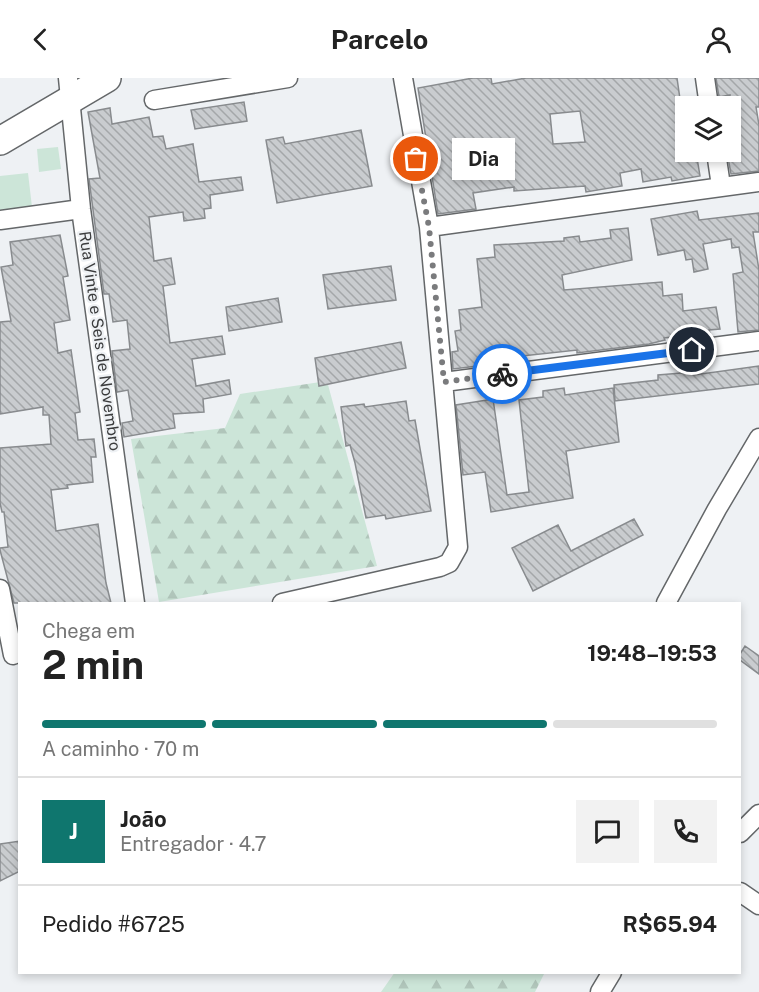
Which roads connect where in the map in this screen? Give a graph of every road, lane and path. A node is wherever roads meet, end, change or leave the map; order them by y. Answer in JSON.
{"nodes":[{"id":1,"x":108,"y":78,"type":"edge"},
{"id":2,"x":288,"y":78,"type":"edge"},
{"id":3,"x":403,"y":78,"type":"edge"},
{"id":4,"x":705,"y":78,"type":"edge"},
{"id":5,"x":70,"y":88,"type":"edge"},
{"id":6,"x":708,"y":96,"type":"edge"},
{"id":7,"x":154,"y":100,"type":"dead end"},
{"id":8,"x":0,"y":141,"type":"edge"},
{"id":9,"x":717,"y":162,"type":"edge"},
{"id":10,"x":759,"y":182,"type":"edge"},
{"id":11,"x":721,"y":186,"type":"junction"},
{"id":12,"x":81,"y":209,"type":"junction"},
{"id":13,"x":0,"y":220,"type":"edge"},
{"id":14,"x":429,"y":227,"type":"junction"},
{"id":15,"x":759,"y":341,"type":"edge"},
{"id":16,"x":444,"y":382,"type":"junction"},
{"id":17,"x":759,"y":438,"type":"edge"},
{"id":18,"x":0,"y":589,"type":"edge"},
{"id":19,"x":135,"y":602,"type":"edge"},
{"id":20,"x":286,"y":602,"type":"edge"},
{"id":21,"x":667,"y":602,"type":"edge"},
{"id":22,"x":11,"y":656,"type":"edge"},
{"id":23,"x":759,"y":814,"type":"edge"},
{"id":24,"x":741,"y":831,"type":"edge"},
{"id":25,"x":741,"y":893,"type":"edge"},
{"id":26,"x":759,"y":905,"type":"edge"},
{"id":27,"x":611,"y":974,"type":"edge"},
{"id":28,"x":600,"y":992,"type":"edge"}],
"edges":[{"from":1,"to":5,"type":"main road"},
{"from":2,"to":7,"type":"street"},
{"from":3,"to":14,"type":"street"},
{"from":4,"to":6,"type":"street"},
{"from":5,"to":8,"type":"main road"},
{"from":5,"to":12,"type":"street","name":"Rua Vinte e Seis de Novembro"},
{"from":9,"to":11,"type":"street"},
{"from":10,"to":11,"type":"street"},
{"from":11,"to":14,"type":"street"},
{"from":12,"to":13,"type":"street"},
{"from":12,"to":19,"type":"street","name":"Rua Vinte e Seis de Novembro"},
{"from":14,"to":16,"type":"street"},
{"from":15,"to":16,"type":"street"},
{"from":16,"to":20,"type":"street"},
{"from":17,"to":21,"type":"street"},
{"from":18,"to":22,"type":"street"},
{"from":23,"to":24,"type":"street"},
{"from":25,"to":26,"type":"street"},
{"from":27,"to":28,"type":"street"}]}
